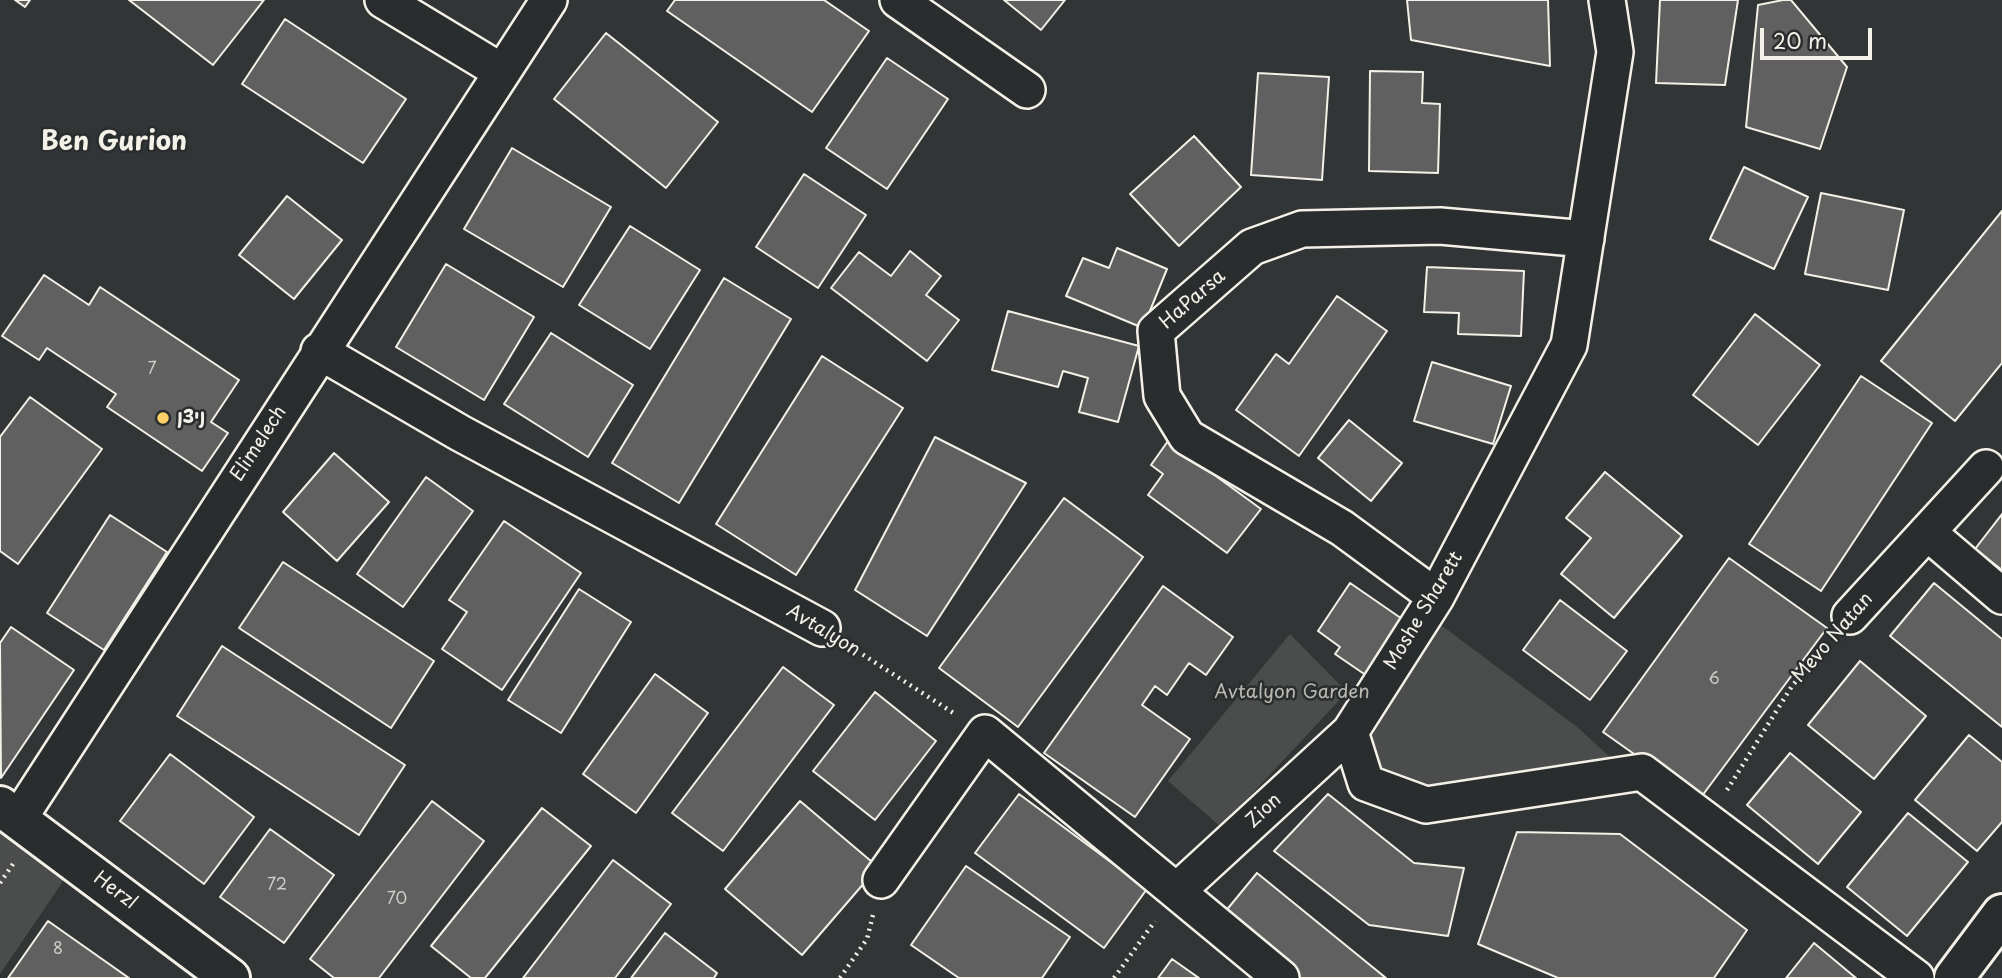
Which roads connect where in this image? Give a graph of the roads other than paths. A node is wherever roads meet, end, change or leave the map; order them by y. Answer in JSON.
{"nodes":[{"id":1,"x":383,"y":0,"type":"edge"},
{"id":2,"x":549,"y":0,"type":"edge"},
{"id":3,"x":898,"y":0,"type":"edge"},
{"id":4,"x":1606,"y":0,"type":"edge"},
{"id":5,"x":502,"y":72,"type":"junction"},
{"id":6,"x":1027,"y":90,"type":"dead end"},
{"id":7,"x":1586,"y":239,"type":"junction"},
{"id":8,"x":319,"y":351,"type":"junction"},
{"id":9,"x":1986,"y":468,"type":"dead end"},
{"id":10,"x":1927,"y":532,"type":"junction"},
{"id":11,"x":2002,"y":596,"type":"edge"},
{"id":12,"x":1436,"y":597,"type":"junction"},
{"id":13,"x":1850,"y":616,"type":"road end"},
{"id":14,"x":822,"y":628,"type":"road end"},
{"id":15,"x":1350,"y":732,"type":"junction"},
{"id":16,"x":9,"y":812,"type":"edge"},
{"id":17,"x":881,"y":880,"type":"road end"},
{"id":18,"x":1178,"y":890,"type":"junction"},
{"id":19,"x":2002,"y":914,"type":"edge"},
{"id":20,"x":230,"y":978,"type":"edge"},
{"id":21,"x":1281,"y":978,"type":"edge"},
{"id":22,"x":1916,"y":978,"type":"edge"},
{"id":23,"x":1954,"y":978,"type":"edge"}],
"edges":[{"from":1,"to":5,"type":"street"},
{"from":2,"to":5,"type":"street","name":"Elimelech"},
{"from":3,"to":6,"type":"street"},
{"from":4,"to":7,"type":"street","name":"Moshe Sharett"},
{"from":5,"to":8,"type":"street","name":"Elimelech"},
{"from":7,"to":12,"type":"street","name":"Moshe Sharett"},
{"from":7,"to":12,"type":"street","name":"HaParsa"},
{"from":8,"to":14,"type":"street","name":"Avtalyon"},
{"from":8,"to":16,"type":"street","name":"Elimelech"},
{"from":9,"to":10,"type":"street","name":"Mevo Natan"},
{"from":10,"to":11,"type":"street"},
{"from":10,"to":13,"type":"street","name":"Mevo Natan"},
{"from":12,"to":15,"type":"street","name":"Moshe Sharett"},
{"from":15,"to":18,"type":"street","name":"Zion"},
{"from":15,"to":22,"type":"street"},
{"from":16,"to":20,"type":"street","name":"Herzl"},
{"from":17,"to":18,"type":"street"},
{"from":18,"to":21,"type":"street"},
{"from":19,"to":23,"type":"street"}]}
